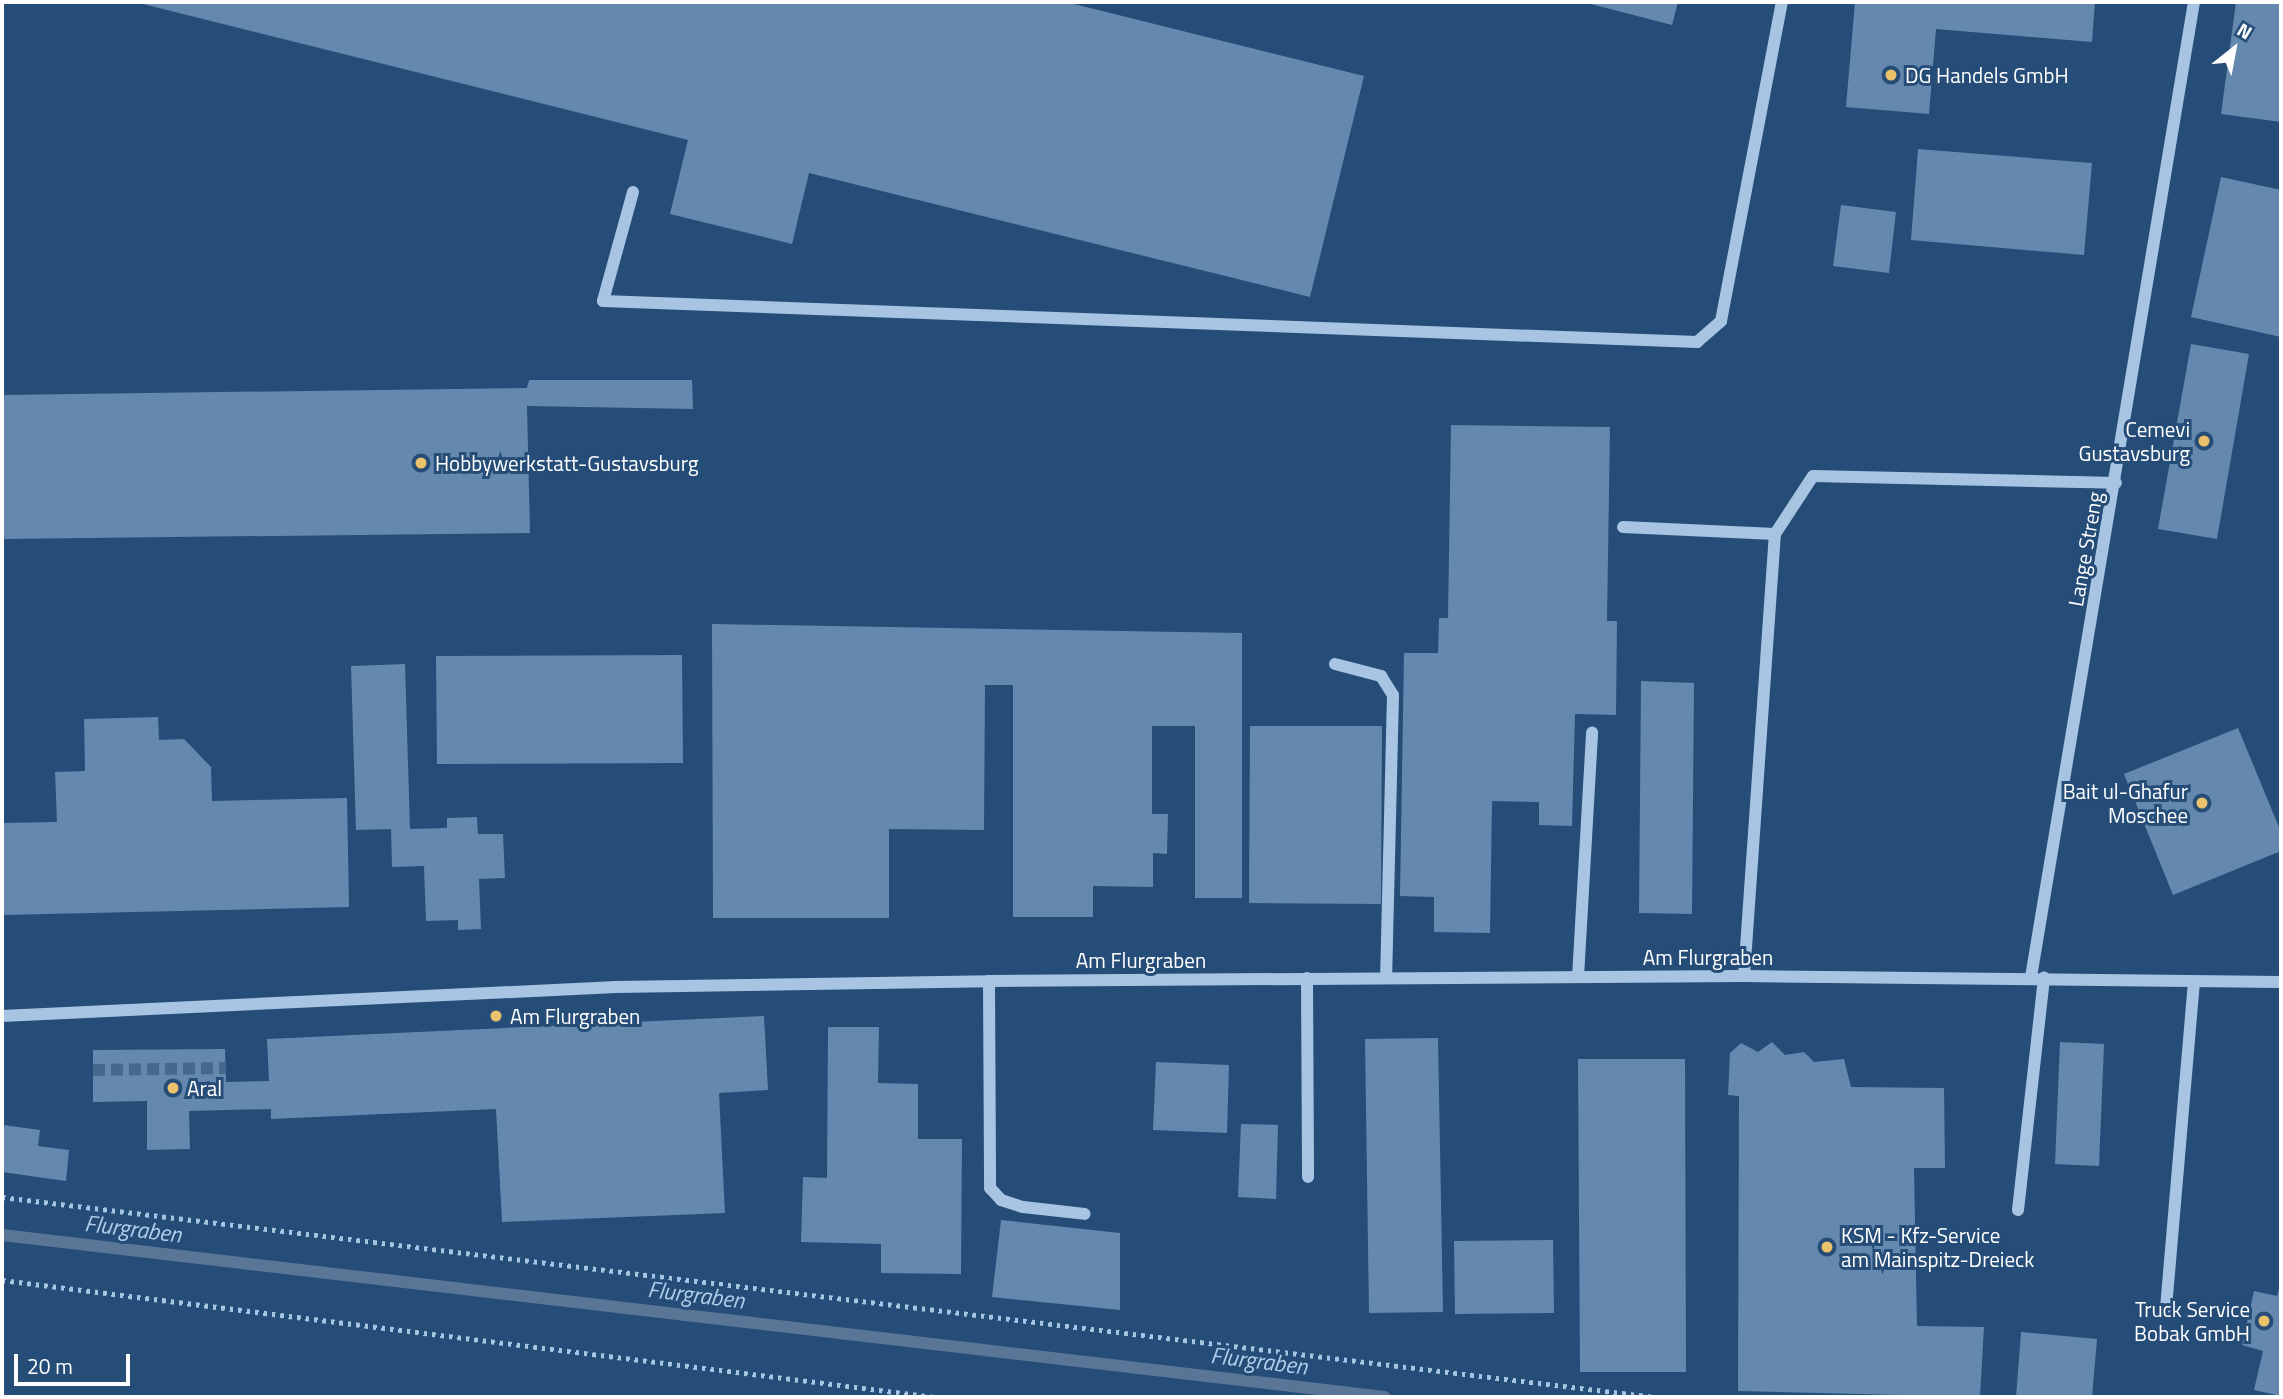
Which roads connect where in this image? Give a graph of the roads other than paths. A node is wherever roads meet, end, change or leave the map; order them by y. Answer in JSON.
{"nodes":[{"id":1,"x":1782,"y":2,"type":"edge"},
{"id":2,"x":2194,"y":2,"type":"edge"},
{"id":3,"x":633,"y":192,"type":"dead end"},
{"id":4,"x":2116,"y":483,"type":"junction"},
{"id":5,"x":1623,"y":527,"type":"dead end"},
{"id":6,"x":1775,"y":534,"type":"junction"},
{"id":7,"x":1335,"y":664,"type":"dead end"},
{"id":8,"x":1592,"y":732,"type":"dead end"},
{"id":9,"x":1744,"y":976,"type":"junction"},
{"id":10,"x":1578,"y":977,"type":"junction"},
{"id":11,"x":2038,"y":977,"type":"junction"},
{"id":12,"x":1307,"y":978,"type":"junction"},
{"id":13,"x":1386,"y":978,"type":"junction"},
{"id":14,"x":989,"y":981,"type":"junction"},
{"id":15,"x":2194,"y":981,"type":"junction"},
{"id":16,"x":2281,"y":982,"type":"edge"},
{"id":17,"x":2,"y":1016,"type":"edge"},
{"id":18,"x":1308,"y":1177,"type":"dead end"},
{"id":19,"x":2018,"y":1210,"type":"dead end"},
{"id":20,"x":1085,"y":1214,"type":"dead end"},
{"id":21,"x":2166,"y":1308,"type":"dead end"}],
"edges":[{"from":1,"to":3,"type":"street"},
{"from":2,"to":4,"type":"street","name":"Lange Streng"},
{"from":4,"to":6,"type":"street"},
{"from":4,"to":11,"type":"street","name":"Lange Streng"},
{"from":5,"to":6,"type":"street"},
{"from":6,"to":9,"type":"street"},
{"from":7,"to":13,"type":"street"},
{"from":8,"to":10,"type":"street"},
{"from":9,"to":10,"type":"street","name":"Am Flurgraben"},
{"from":9,"to":11,"type":"street","name":"Am Flurgraben"},
{"from":10,"to":13,"type":"street","name":"Am Flurgraben"},
{"from":11,"to":15,"type":"street","name":"Am Flurgraben"},
{"from":11,"to":19,"type":"street","name":"Lange Streng"},
{"from":12,"to":13,"type":"street","name":"Am Flurgraben"},
{"from":12,"to":14,"type":"street","name":"Am Flurgraben"},
{"from":12,"to":18,"type":"street"},
{"from":14,"to":17,"type":"street","name":"Am Flurgraben"},
{"from":14,"to":20,"type":"street"},
{"from":15,"to":16,"type":"street","name":"Am Flurgraben"},
{"from":15,"to":21,"type":"street"}]}
